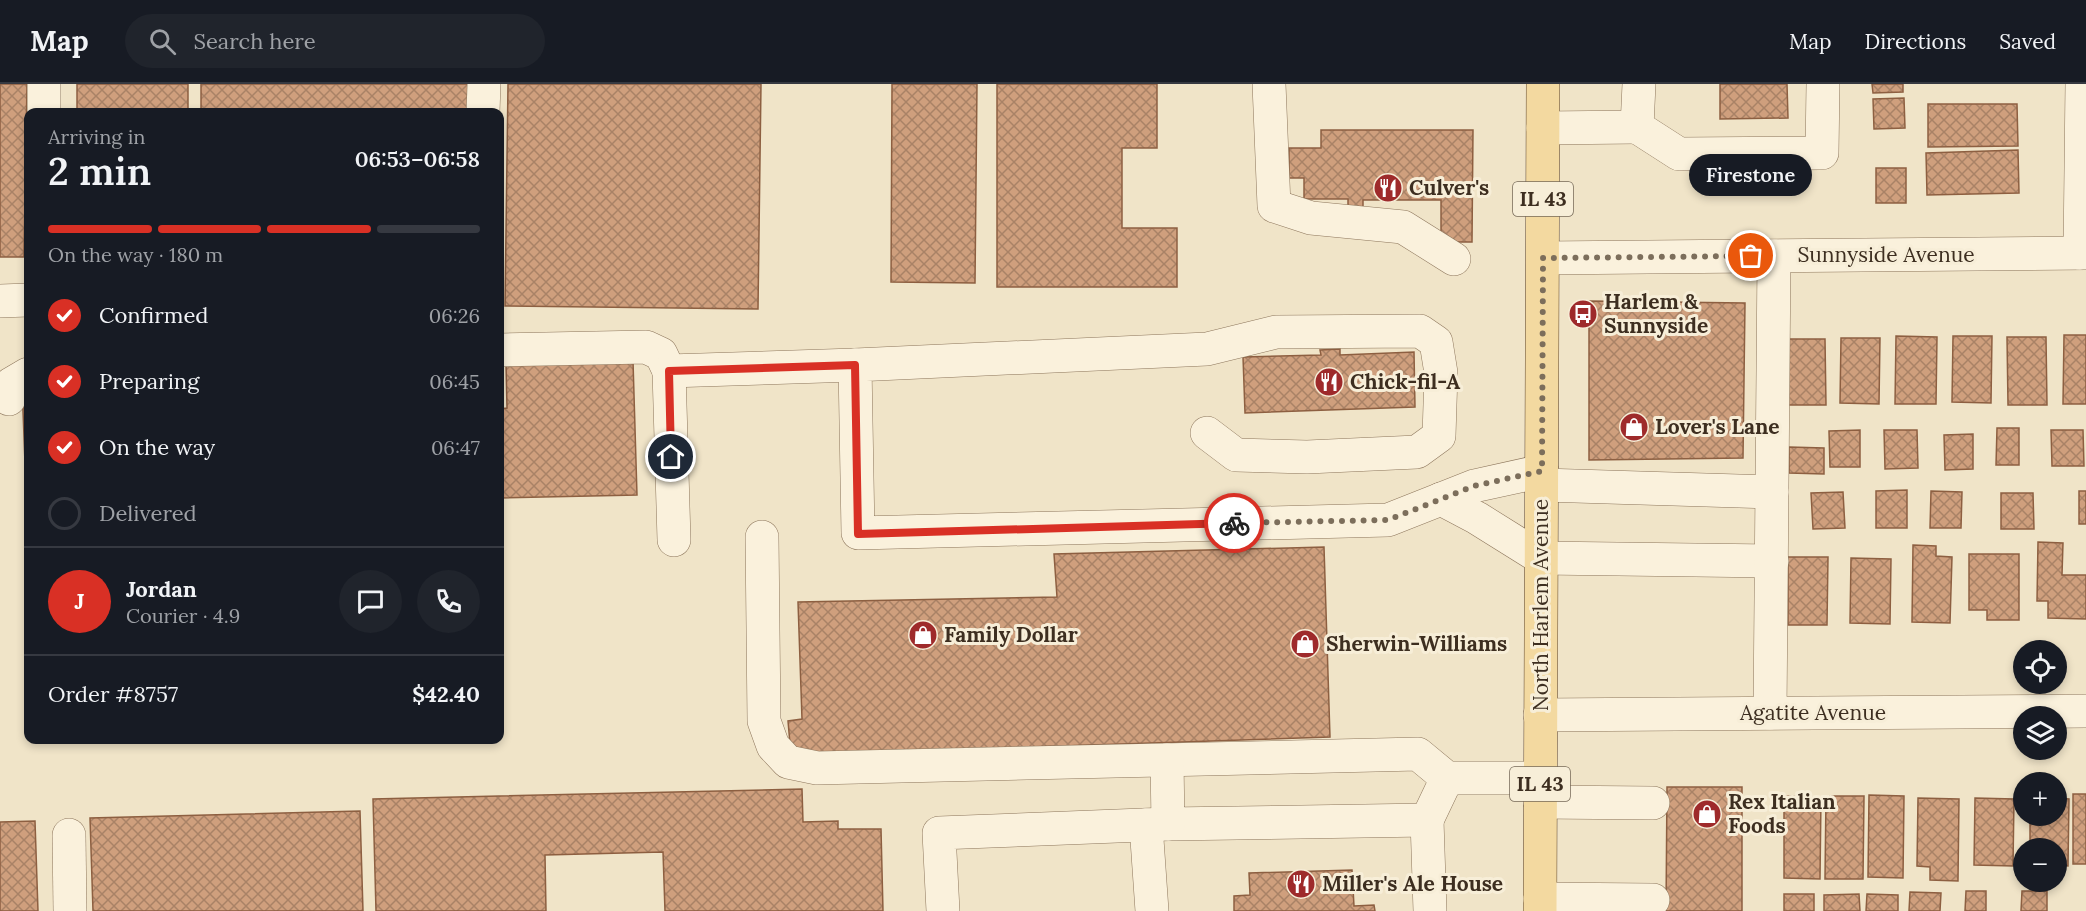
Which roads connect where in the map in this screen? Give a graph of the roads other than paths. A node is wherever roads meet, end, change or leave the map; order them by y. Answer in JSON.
{"nodes":[{"id":1,"x":44,"y":84,"type":"edge"},
{"id":2,"x":484,"y":84,"type":"edge"},
{"id":3,"x":1269,"y":84,"type":"edge"},
{"id":4,"x":1543,"y":84,"type":"edge"},
{"id":5,"x":1639,"y":84,"type":"edge"},
{"id":6,"x":1823,"y":84,"type":"edge"},
{"id":7,"x":2082,"y":84,"type":"edge"},
{"id":8,"x":44,"y":108,"type":"edge"},
{"id":9,"x":483,"y":108,"type":"edge"},
{"id":10,"x":1637,"y":127,"type":"junction"},
{"id":11,"x":1543,"y":128,"type":"junction"},
{"id":12,"x":2083,"y":253,"type":"edge"},
{"id":13,"x":1774,"y":256,"type":"junction"},
{"id":14,"x":1543,"y":258,"type":"junction"},
{"id":15,"x":1454,"y":259,"type":"dead end"},
{"id":16,"x":24,"y":300,"type":"edge"},
{"id":17,"x":0,"y":301,"type":"edge"},
{"id":18,"x":504,"y":350,"type":"edge"},
{"id":19,"x":855,"y":365,"type":"junction"},
{"id":20,"x":669,"y":371,"type":"junction"},
{"id":21,"x":1207,"y":433,"type":"dead end"},
{"id":22,"x":1542,"y":478,"type":"junction"},
{"id":23,"x":1772,"y":492,"type":"junction"},
{"id":24,"x":1441,"y":499,"type":"junction"},
{"id":25,"x":762,"y":537,"type":"dead end"},
{"id":26,"x":674,"y":540,"type":"dead end"},
{"id":27,"x":1541,"y":558,"type":"junction"},
{"id":28,"x":1772,"y":561,"type":"junction"},
{"id":29,"x":2086,"y":711,"type":"edge"},
{"id":30,"x":1770,"y":713,"type":"junction"},
{"id":31,"x":1540,"y":715,"type":"junction"},
{"id":32,"x":1167,"y":760,"type":"junction"},
{"id":33,"x":1447,"y":778,"type":"junction"},
{"id":34,"x":1540,"y":790,"type":"junction"},
{"id":35,"x":1653,"y":802,"type":"dead end"},
{"id":36,"x":1427,"y":820,"type":"junction"},
{"id":37,"x":1157,"y":824,"type":"junction"},
{"id":38,"x":69,"y":835,"type":"dead end"},
{"id":39,"x":1653,"y":900,"type":"dead end"},
{"id":40,"x":1540,"y":905,"type":"edge"},
{"id":41,"x":70,"y":911,"type":"edge"},
{"id":42,"x":943,"y":911,"type":"edge"},
{"id":43,"x":1152,"y":911,"type":"edge"},
{"id":44,"x":1430,"y":911,"type":"edge"}],
"edges":[{"from":1,"to":8,"type":"street"},
{"from":2,"to":9,"type":"street"},
{"from":3,"to":15,"type":"street"},
{"from":4,"to":11,"type":"main road","name":"North Harlem Avenue","number":"IL 43"},
{"from":5,"to":10,"type":"street"},
{"from":6,"to":10,"type":"street"},
{"from":7,"to":12,"type":"street"},
{"from":10,"to":11,"type":"street"},
{"from":11,"to":14,"type":"main road","name":"North Harlem Avenue","number":"IL 43"},
{"from":12,"to":13,"type":"street","name":"Sunnyside Avenue"},
{"from":13,"to":14,"type":"street","name":"Sunnyside Avenue"},
{"from":13,"to":23,"type":"street"},
{"from":14,"to":22,"type":"main road","name":"North Harlem Avenue","number":"IL 43"},
{"from":16,"to":17,"type":"street"},
{"from":18,"to":20,"type":"street"},
{"from":19,"to":20,"type":"street"},
{"from":19,"to":21,"type":"street"},
{"from":19,"to":24,"type":"street"},
{"from":20,"to":26,"type":"street"},
{"from":22,"to":23,"type":"street"},
{"from":22,"to":24,"type":"street"},
{"from":22,"to":27,"type":"main road","name":"North Harlem Avenue","number":"IL 43"},
{"from":23,"to":28,"type":"street"},
{"from":24,"to":27,"type":"street"},
{"from":25,"to":32,"type":"street"},
{"from":27,"to":28,"type":"street"},
{"from":27,"to":31,"type":"main road","name":"North Harlem Avenue","number":"IL 43"},
{"from":28,"to":30,"type":"street"},
{"from":29,"to":30,"type":"street","name":"Agatite Avenue"},
{"from":30,"to":31,"type":"street","name":"Agatite Avenue"},
{"from":31,"to":34,"type":"main road","name":"North Harlem Avenue","number":"IL 43"},
{"from":32,"to":33,"type":"street"},
{"from":32,"to":37,"type":"street"},
{"from":33,"to":34,"type":"street"},
{"from":33,"to":36,"type":"street"},
{"from":34,"to":35,"type":"street"},
{"from":34,"to":40,"type":"main road","name":"North Harlem Avenue","number":"IL 43"},
{"from":36,"to":37,"type":"street"},
{"from":36,"to":44,"type":"street"},
{"from":37,"to":42,"type":"street"},
{"from":37,"to":43,"type":"street"},
{"from":38,"to":41,"type":"street"},
{"from":39,"to":40,"type":"street"}]}
